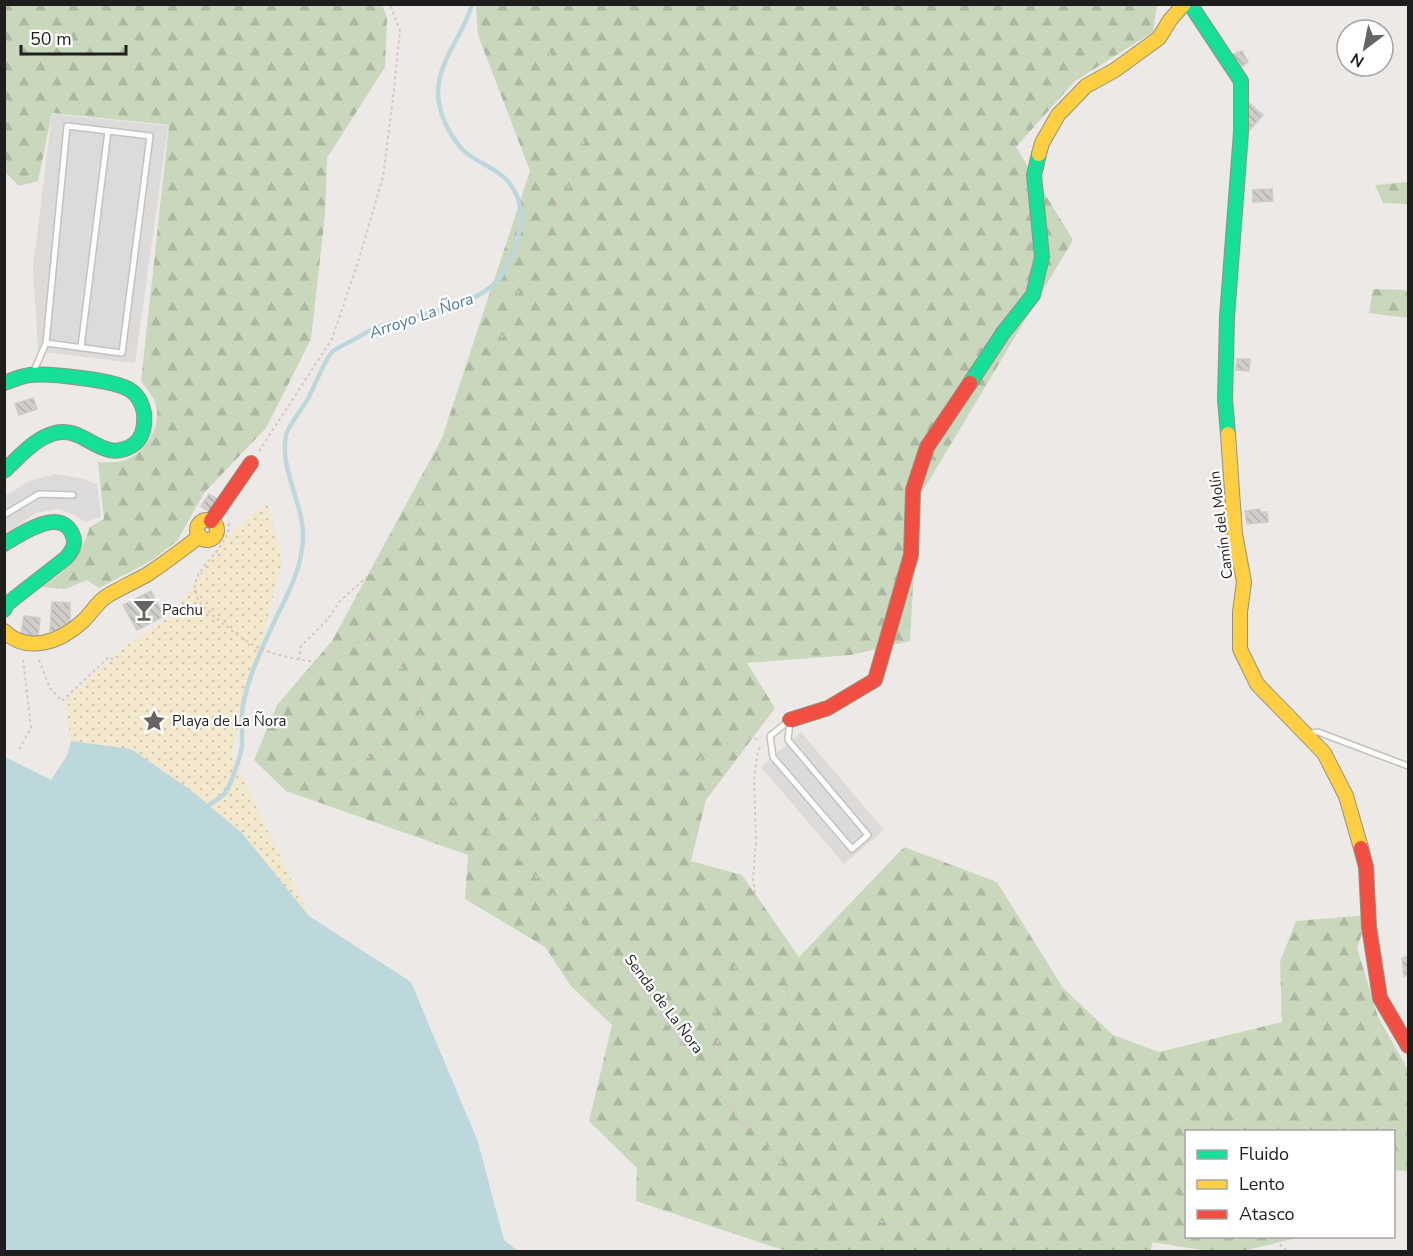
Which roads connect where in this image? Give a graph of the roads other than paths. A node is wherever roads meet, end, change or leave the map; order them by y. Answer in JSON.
{"nodes":[{"id":1,"x":1184,"y":4,"type":"edge"},
{"id":2,"x":1190,"y":4,"type":"edge"},
{"id":3,"x":108,"y":131,"type":"junction"},
{"id":4,"x":46,"y":343,"type":"junction"},
{"id":5,"x":81,"y":347,"type":"junction"},
{"id":6,"x":32,"y":374,"type":"junction"},
{"id":7,"x":4,"y":383,"type":"edge"},
{"id":8,"x":250,"y":463,"type":"road end"},
{"id":9,"x":4,"y":471,"type":"edge"},
{"id":10,"x":73,"y":495,"type":"dead end"},
{"id":11,"x":4,"y":515,"type":"edge"},
{"id":12,"x":4,"y":544,"type":"edge"},
{"id":13,"x":4,"y":610,"type":"edge"},
{"id":14,"x":4,"y":631,"type":"edge"},
{"id":15,"x":790,"y":720,"type":"junction"},
{"id":16,"x":1306,"y":734,"type":"junction"},
{"id":17,"x":1408,"y":766,"type":"edge"},
{"id":18,"x":1408,"y":1046,"type":"edge"}],
"edges":[{"from":1,"to":15,"type":"street"},
{"from":2,"to":16,"type":"street","name":"Camín del Molín"},
{"from":3,"to":4,"type":"lane"},
{"from":3,"to":5,"type":"lane"},
{"from":3,"to":5,"type":"lane"},
{"from":4,"to":5,"type":"lane"},
{"from":4,"to":6,"type":"lane"},
{"from":6,"to":7,"type":"street"},
{"from":6,"to":9,"type":"street"},
{"from":8,"to":14,"type":"street"},
{"from":10,"to":11,"type":"lane"},
{"from":12,"to":13,"type":"street"},
{"from":15,"to":15,"type":"lane"},
{"from":16,"to":17,"type":"lane"},
{"from":16,"to":18,"type":"street","name":"Camín del Molín"}]}
